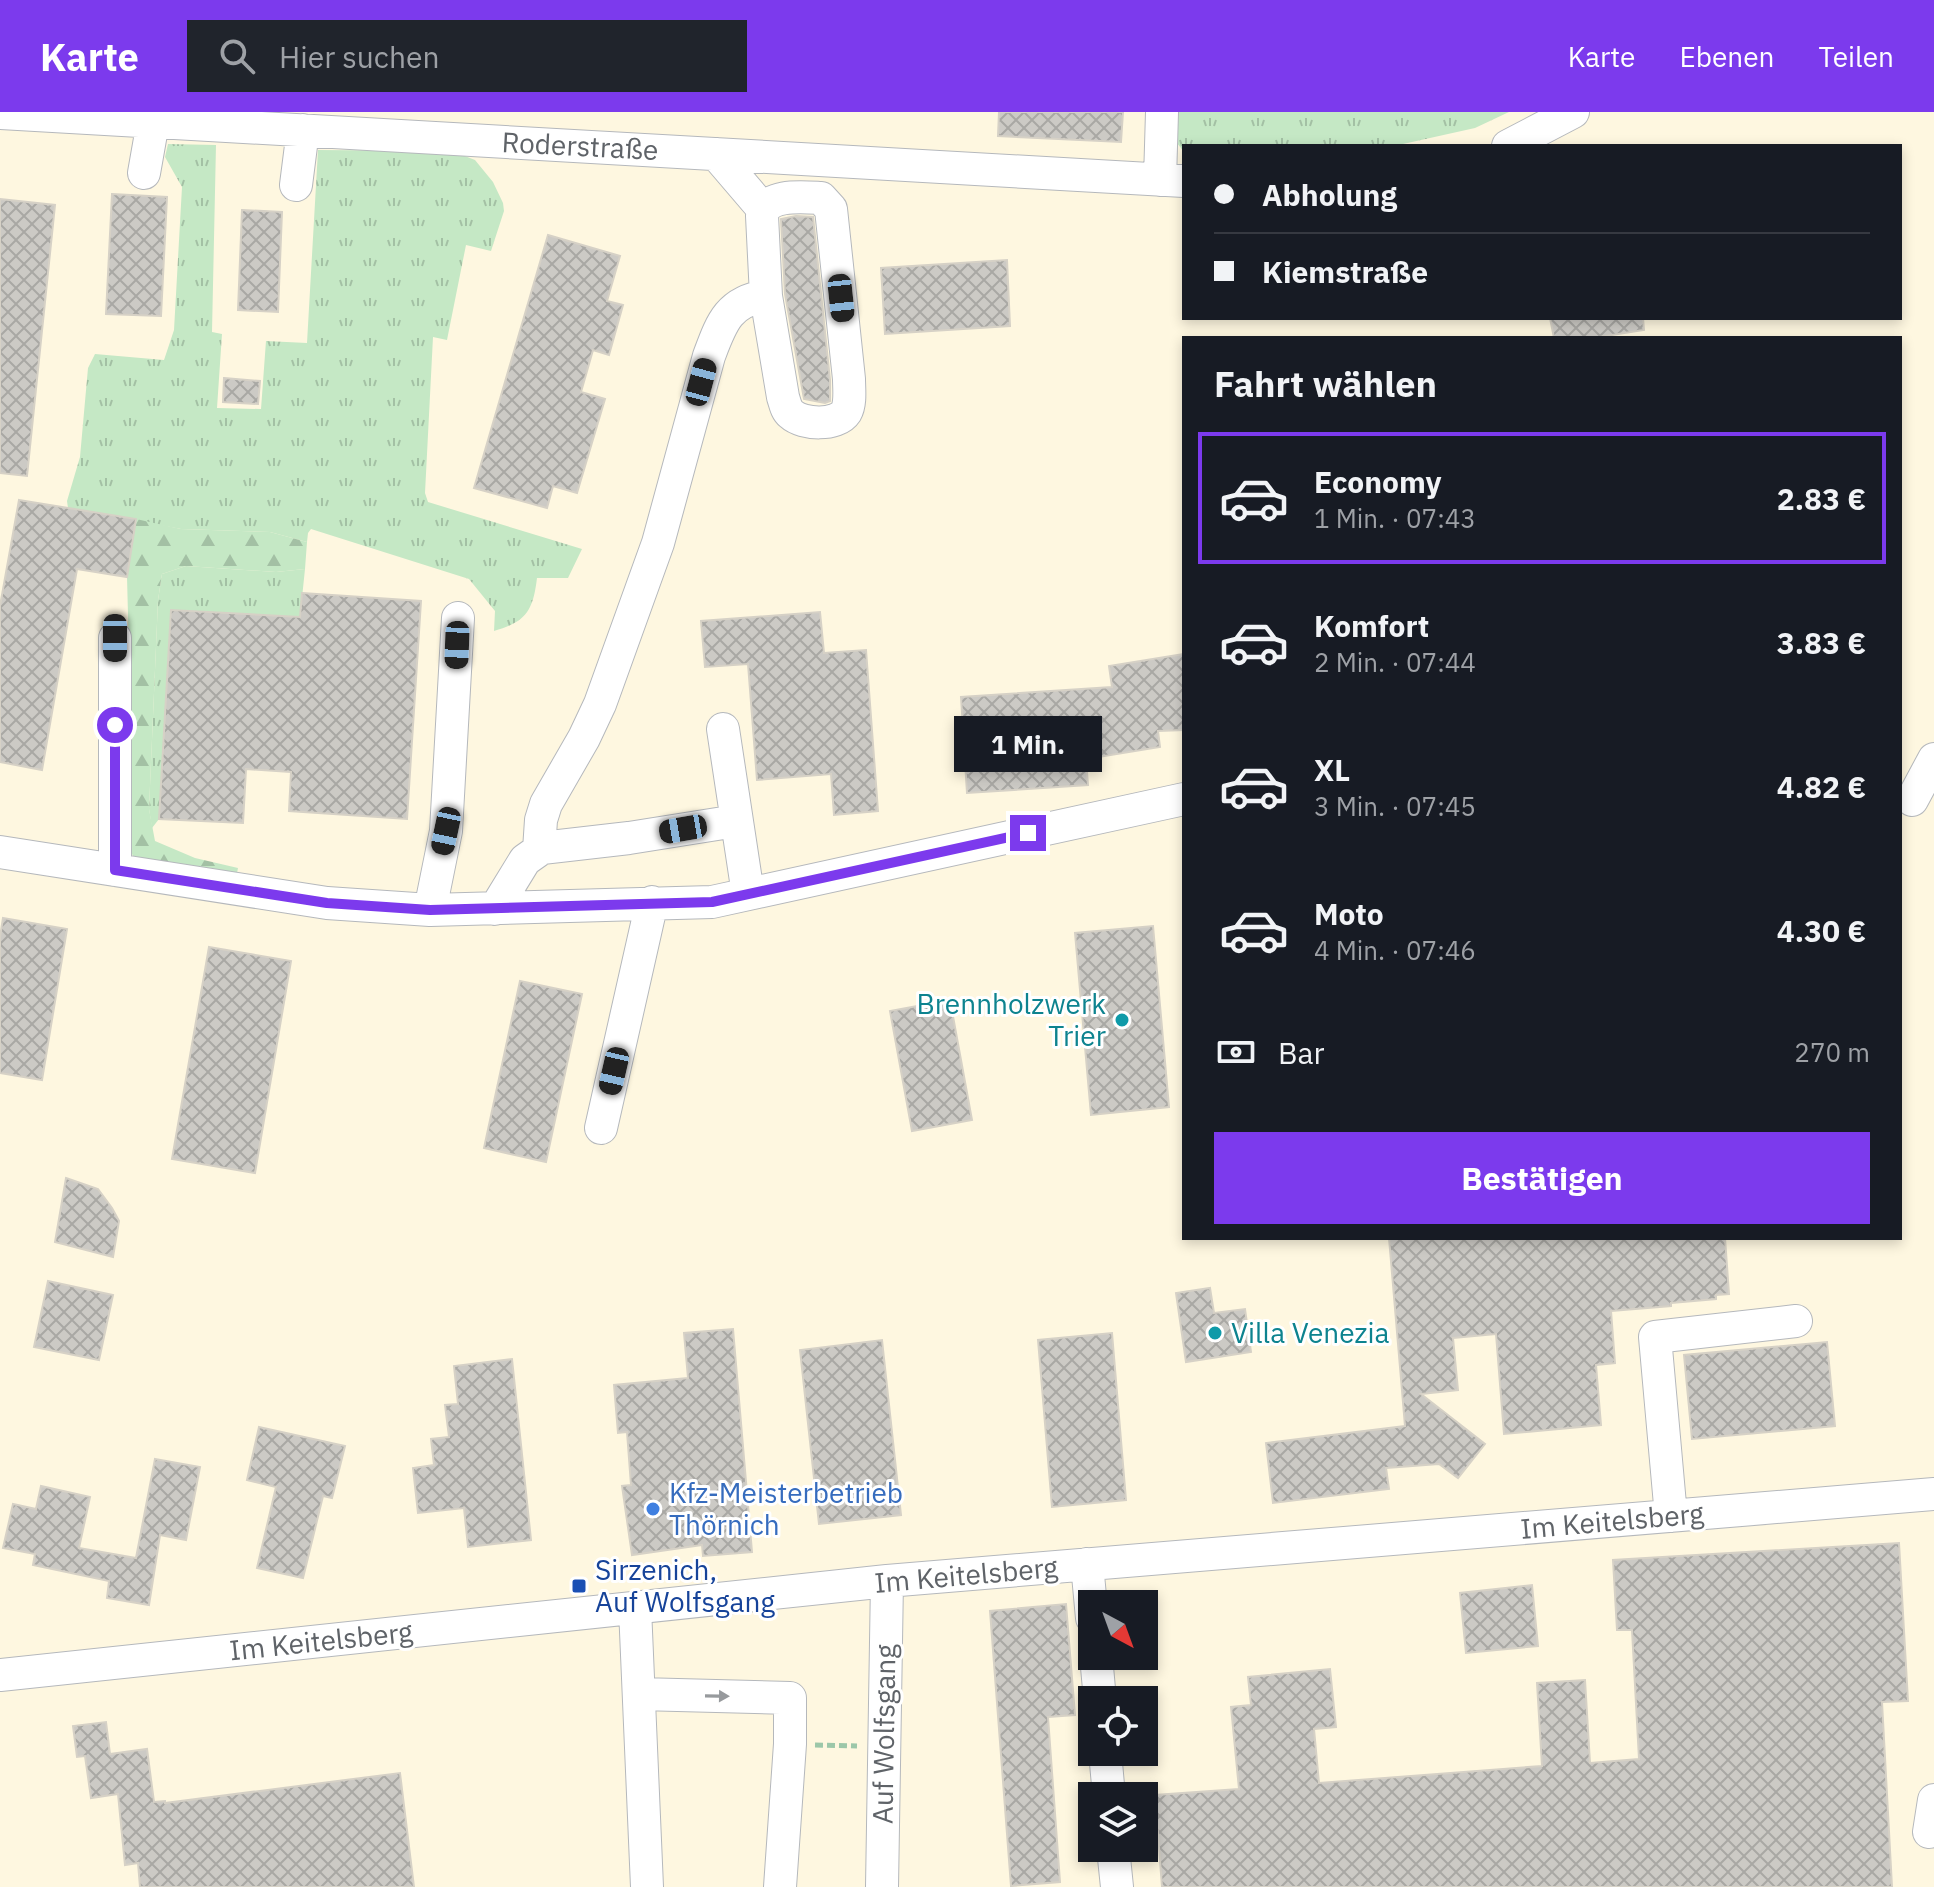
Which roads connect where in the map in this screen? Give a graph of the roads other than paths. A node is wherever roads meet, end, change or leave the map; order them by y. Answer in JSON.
{"nodes":[{"id":1,"x":1162,"y":112,"type":"edge"},
{"id":2,"x":1573,"y":112,"type":"edge"},
{"id":3,"x":17,"y":113,"type":"edge"},
{"id":4,"x":153,"y":122,"type":"junction"},
{"id":5,"x":303,"y":130,"type":"junction"},
{"id":6,"x":1512,"y":144,"type":"edge"},
{"id":7,"x":716,"y":154,"type":"junction"},
{"id":8,"x":144,"y":173,"type":"dead end"},
{"id":9,"x":1172,"y":180,"type":"edge"},
{"id":10,"x":296,"y":185,"type":"dead end"},
{"id":11,"x":763,"y":209,"type":"junction"},
{"id":12,"x":766,"y":296,"type":"junction"},
{"id":13,"x":458,"y":618,"type":"dead end"},
{"id":14,"x":115,"y":638,"type":"dead end"},
{"id":15,"x":723,"y":729,"type":"dead end"},
{"id":16,"x":1934,"y":759,"type":"edge"},
{"id":17,"x":1182,"y":799,"type":"edge"},
{"id":18,"x":1915,"y":800,"type":"edge"},
{"id":19,"x":736,"y":821,"type":"junction"},
{"id":20,"x":539,"y":850,"type":"junction"},
{"id":21,"x":0,"y":852,"type":"edge"},
{"id":22,"x":115,"y":870,"type":"junction"},
{"id":23,"x":748,"y":894,"type":"junction"},
{"id":24,"x":652,"y":902,"type":"junction"},
{"id":25,"x":495,"y":909,"type":"junction"},
{"id":26,"x":430,"y":910,"type":"junction"},
{"id":27,"x":601,"y":1128,"type":"dead end"},
{"id":28,"x":1796,"y":1321,"type":"dead end"},
{"id":29,"x":1934,"y":1494,"type":"edge"},
{"id":30,"x":1671,"y":1516,"type":"junction"},
{"id":31,"x":1087,"y":1564,"type":"junction"},
{"id":32,"x":887,"y":1581,"type":"junction"},
{"id":33,"x":1089,"y":1590,"type":"edge"},
{"id":34,"x":635,"y":1608,"type":"junction"},
{"id":35,"x":0,"y":1675,"type":"edge"},
{"id":36,"x":639,"y":1694,"type":"junction"},
{"id":37,"x":1934,"y":1800,"type":"edge"},
{"id":38,"x":1929,"y":1832,"type":"dead end"},
{"id":39,"x":1114,"y":1862,"type":"edge"},
{"id":40,"x":647,"y":1887,"type":"edge"},
{"id":41,"x":780,"y":1887,"type":"edge"},
{"id":42,"x":882,"y":1887,"type":"edge"},
{"id":43,"x":1117,"y":1887,"type":"edge"}],
"edges":[{"from":1,"to":9,"type":"street","name":"Roderstraße"},
{"from":2,"to":6,"type":"street"},
{"from":3,"to":4,"type":"street","name":"Roderstraße"},
{"from":4,"to":5,"type":"street","name":"Roderstraße"},
{"from":4,"to":8,"type":"street"},
{"from":5,"to":7,"type":"street","name":"Roderstraße"},
{"from":5,"to":10,"type":"street"},
{"from":7,"to":9,"type":"street","name":"Roderstraße"},
{"from":7,"to":11,"type":"street"},
{"from":11,"to":12,"type":"street"},
{"from":11,"to":12,"type":"street"},
{"from":12,"to":20,"type":"street"},
{"from":13,"to":26,"type":"street"},
{"from":14,"to":22,"type":"street"},
{"from":15,"to":19,"type":"street"},
{"from":16,"to":18,"type":"street"},
{"from":17,"to":23,"type":"street"},
{"from":19,"to":20,"type":"street"},
{"from":19,"to":23,"type":"street"},
{"from":20,"to":25,"type":"street"},
{"from":21,"to":22,"type":"street"},
{"from":22,"to":26,"type":"street"},
{"from":23,"to":24,"type":"street"},
{"from":24,"to":25,"type":"street"},
{"from":24,"to":27,"type":"street"},
{"from":25,"to":26,"type":"street"},
{"from":28,"to":30,"type":"street"},
{"from":29,"to":30,"type":"street","name":"Im Keitelsberg"},
{"from":30,"to":31,"type":"street","name":"Im Keitelsberg"},
{"from":31,"to":32,"type":"street","name":"Im Keitelsberg"},
{"from":31,"to":33,"type":"street"},
{"from":32,"to":34,"type":"street","name":"Im Keitelsberg"},
{"from":32,"to":42,"type":"street","name":"Auf Wolfsgang"},
{"from":34,"to":35,"type":"street","name":"Im Keitelsberg"},
{"from":34,"to":36,"type":"street"},
{"from":36,"to":40,"type":"street"},
{"from":36,"to":41,"type":"street","one_way":true},
{"from":37,"to":38,"type":"street"},
{"from":39,"to":43,"type":"street"}]}
